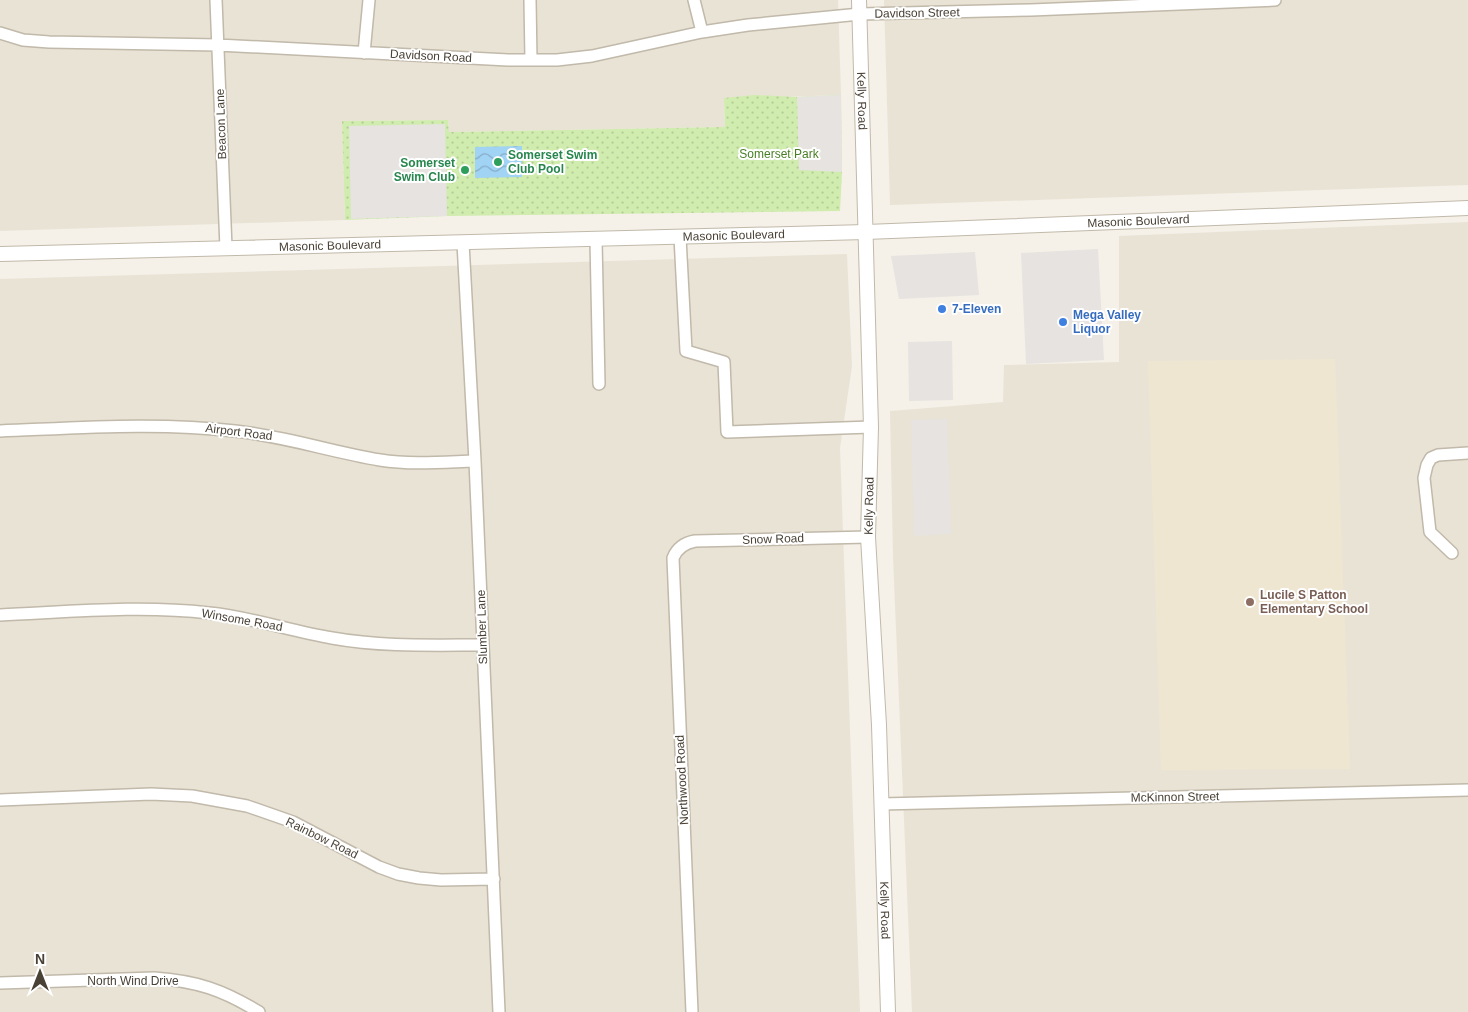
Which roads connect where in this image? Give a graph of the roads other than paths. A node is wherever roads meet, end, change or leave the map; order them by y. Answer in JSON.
{"nodes":[{"id":1,"x":216,"y":0,"type":"edge"},
{"id":2,"x":369,"y":0,"type":"edge"},
{"id":3,"x":530,"y":0,"type":"edge"},
{"id":4,"x":694,"y":0,"type":"edge"},
{"id":5,"x":1275,"y":0,"type":"edge"},
{"id":6,"x":1194,"y":2,"type":"edge"},
{"id":7,"x":1031,"y":5,"type":"edge"},
{"id":8,"x":860,"y":7,"type":"edge"},
{"id":9,"x":702,"y":32,"type":"junction"},
{"id":10,"x":0,"y":33,"type":"edge"},
{"id":11,"x":218,"y":45,"type":"junction"},
{"id":12,"x":364,"y":53,"type":"junction"},
{"id":13,"x":532,"y":60,"type":"junction"},
{"id":14,"x":1468,"y":208,"type":"edge"},
{"id":15,"x":866,"y":232,"type":"junction"},
{"id":16,"x":680,"y":237,"type":"junction"},
{"id":17,"x":596,"y":240,"type":"junction"},
{"id":18,"x":463,"y":243,"type":"junction"},
{"id":19,"x":226,"y":248,"type":"junction"},
{"id":20,"x":0,"y":254,"type":"edge"},
{"id":21,"x":599,"y":384,"type":"dead end"},
{"id":22,"x":871,"y":427,"type":"junction"},
{"id":23,"x":0,"y":431,"type":"edge"},
{"id":24,"x":1468,"y":453,"type":"edge"},
{"id":25,"x":475,"y":461,"type":"junction"},
{"id":26,"x":868,"y":537,"type":"junction"},
{"id":27,"x":679,"y":548,"type":"joint"},
{"id":28,"x":1452,"y":553,"type":"dead end"},
{"id":29,"x":0,"y":615,"type":"edge"},
{"id":30,"x":483,"y":645,"type":"junction"},
{"id":31,"x":1468,"y":790,"type":"edge"},
{"id":32,"x":0,"y":800,"type":"edge"},
{"id":33,"x":881,"y":804,"type":"junction"},
{"id":34,"x":494,"y":879,"type":"junction"},
{"id":35,"x":0,"y":984,"type":"edge"},
{"id":36,"x":260,"y":1012,"type":"edge"},
{"id":37,"x":499,"y":1012,"type":"edge"},
{"id":38,"x":692,"y":1012,"type":"edge"},
{"id":39,"x":888,"y":1012,"type":"edge"}],
"edges":[{"from":1,"to":11,"type":"street","name":"Beacon Lane"},
{"from":2,"to":12,"type":"street"},
{"from":3,"to":13,"type":"street"},
{"from":4,"to":9,"type":"street"},
{"from":5,"to":6,"type":"street","name":"Davidson Street"},
{"from":6,"to":7,"type":"street","name":"Davidson Street"},
{"from":7,"to":8,"type":"street","name":"Davidson Street"},
{"from":8,"to":9,"type":"street","name":"Davidson Road"},
{"from":8,"to":15,"type":"street","name":"Kelly Road"},
{"from":9,"to":13,"type":"street","name":"Davidson Road"},
{"from":10,"to":11,"type":"street","name":"Davidson Road"},
{"from":11,"to":12,"type":"street","name":"Davidson Road"},
{"from":11,"to":19,"type":"street","name":"Beacon Lane"},
{"from":12,"to":13,"type":"street","name":"Davidson Road"},
{"from":14,"to":15,"type":"street","name":"Masonic Boulevard"},
{"from":15,"to":16,"type":"street","name":"Masonic Boulevard"},
{"from":15,"to":22,"type":"street","name":"Kelly Road"},
{"from":16,"to":17,"type":"street","name":"Masonic Boulevard"},
{"from":16,"to":22,"type":"street"},
{"from":17,"to":18,"type":"street","name":"Masonic Boulevard"},
{"from":17,"to":21,"type":"street"},
{"from":18,"to":19,"type":"street","name":"Masonic Boulevard"},
{"from":18,"to":25,"type":"street","name":"Slumber Lane"},
{"from":19,"to":20,"type":"street","name":"Masonic Boulevard"},
{"from":22,"to":26,"type":"street","name":"Kelly Road"},
{"from":23,"to":25,"type":"street","name":"Airport Road"},
{"from":24,"to":28,"type":"street"},
{"from":25,"to":30,"type":"street","name":"Slumber Lane"},
{"from":26,"to":27,"type":"street","name":"Snow Road"},
{"from":26,"to":33,"type":"street","name":"Kelly Road"},
{"from":27,"to":38,"type":"street","name":"Northwood Road"},
{"from":29,"to":30,"type":"street","name":"Winsome Road"},
{"from":30,"to":34,"type":"street","name":"Slumber Lane"},
{"from":31,"to":33,"type":"street","name":"McKinnon Street"},
{"from":32,"to":34,"type":"street","name":"Rainbow Road"},
{"from":33,"to":39,"type":"street","name":"Kelly Road"},
{"from":34,"to":37,"type":"street","name":"Slumber Lane"},
{"from":35,"to":36,"type":"street","name":"North Wind Drive"}]}
